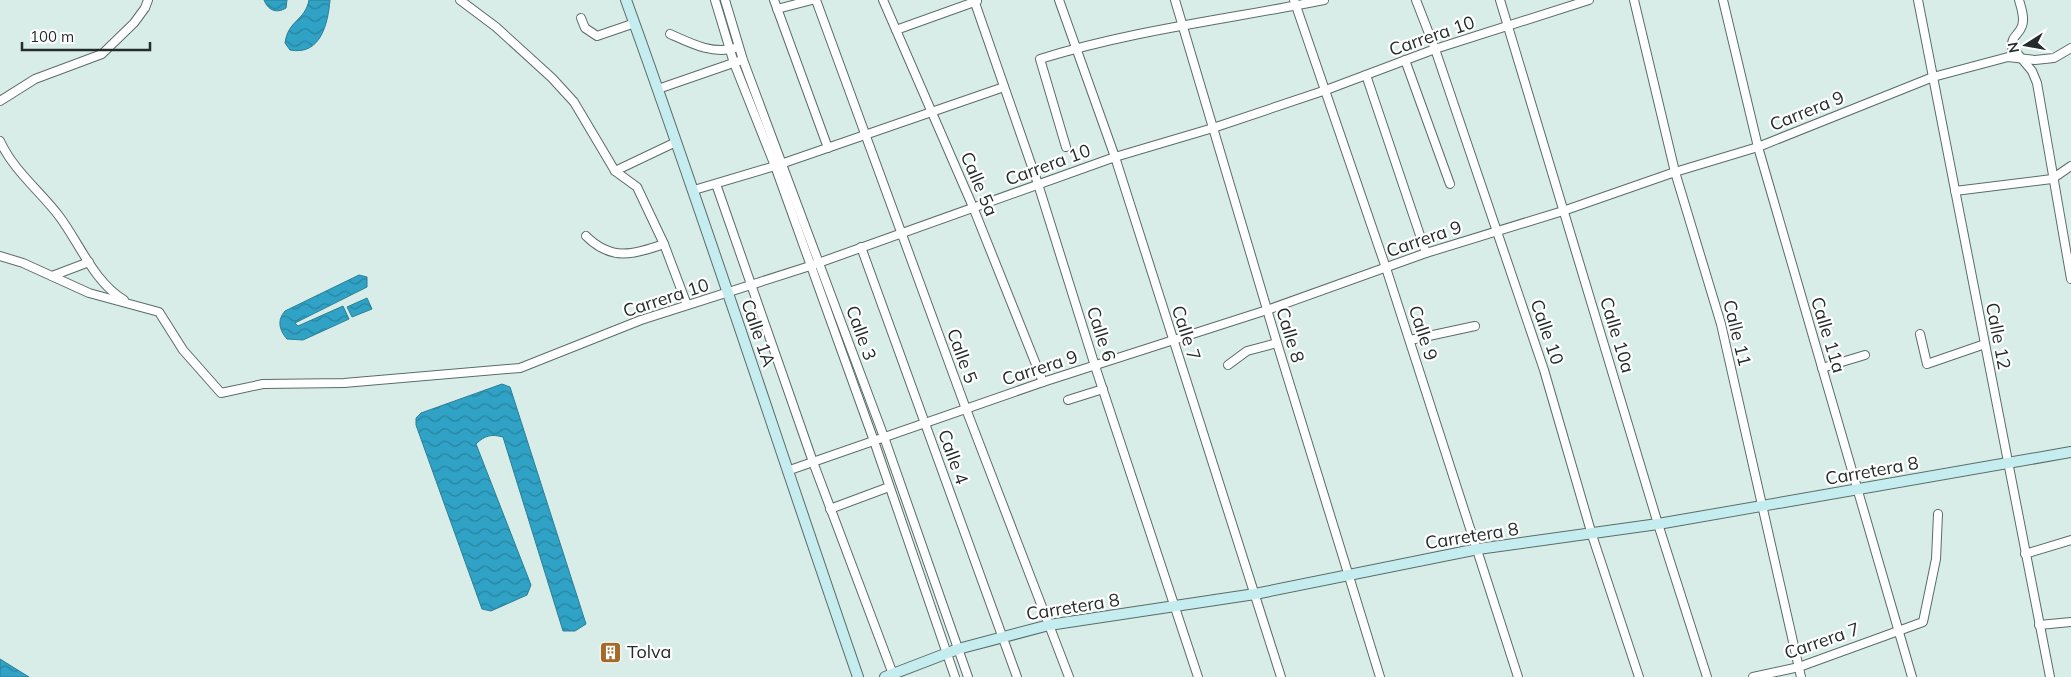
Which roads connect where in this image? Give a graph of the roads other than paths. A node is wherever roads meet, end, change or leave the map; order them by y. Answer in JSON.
{"nodes":[{"id":1,"x":148,"y":0,"type":"edge"},
{"id":2,"x":462,"y":0,"type":"edge"},
{"id":3,"x":626,"y":0,"type":"edge"},
{"id":4,"x":714,"y":0,"type":"edge"},
{"id":5,"x":724,"y":0,"type":"edge"},
{"id":6,"x":774,"y":0,"type":"edge"},
{"id":7,"x":814,"y":0,"type":"edge"},
{"id":8,"x":883,"y":0,"type":"edge"},
{"id":9,"x":1059,"y":0,"type":"edge"},
{"id":10,"x":1175,"y":0,"type":"edge"},
{"id":11,"x":1324,"y":0,"type":"edge"},
{"id":12,"x":1416,"y":0,"type":"edge"},
{"id":13,"x":1500,"y":0,"type":"edge"},
{"id":14,"x":1589,"y":0,"type":"edge"},
{"id":15,"x":1634,"y":0,"type":"edge"},
{"id":16,"x":1723,"y":0,"type":"edge"},
{"id":17,"x":1918,"y":0,"type":"edge"},
{"id":18,"x":2019,"y":0,"type":"edge"},
{"id":19,"x":976,"y":1,"type":"edge"},
{"id":20,"x":1295,"y":3,"type":"edge"},
{"id":21,"x":777,"y":9,"type":"junction"},
{"id":22,"x":580,"y":18,"type":"dead end"},
{"id":23,"x":635,"y":23,"type":"junction"},
{"id":24,"x":1181,"y":24,"type":"junction"},
{"id":25,"x":1509,"y":26,"type":"junction"},
{"id":26,"x":896,"y":30,"type":"junction"},
{"id":27,"x":670,"y":34,"type":"dead end"},
{"id":28,"x":739,"y":46,"type":"junction"},
{"id":29,"x":1075,"y":48,"type":"junction"},
{"id":30,"x":2071,"y":48,"type":"edge"},
{"id":31,"x":730,"y":49,"type":"junction"},
{"id":32,"x":1435,"y":49,"type":"junction"},
{"id":33,"x":2020,"y":59,"type":"junction"},
{"id":34,"x":743,"y":60,"type":"junction"},
{"id":35,"x":1405,"y":60,"type":"junction"},
{"id":36,"x":734,"y":63,"type":"junction"},
{"id":37,"x":1366,"y":75,"type":"junction"},
{"id":38,"x":1933,"y":77,"type":"junction"},
{"id":39,"x":1004,"y":87,"type":"junction"},
{"id":40,"x":658,"y":90,"type":"junction"},
{"id":41,"x":1326,"y":90,"type":"junction"},
{"id":42,"x":0,"y":101,"type":"edge"},
{"id":43,"x":931,"y":111,"type":"junction"},
{"id":44,"x":1213,"y":128,"type":"junction"},
{"id":45,"x":865,"y":135,"type":"junction"},
{"id":46,"x":0,"y":141,"type":"edge"},
{"id":47,"x":676,"y":142,"type":"junction"},
{"id":48,"x":1066,"y":146,"type":"dead end"},
{"id":49,"x":1758,"y":147,"type":"junction"},
{"id":50,"x":828,"y":148,"type":"junction"},
{"id":51,"x":1114,"y":157,"type":"junction"},
{"id":52,"x":779,"y":164,"type":"junction"},
{"id":53,"x":2071,"y":166,"type":"edge"},
{"id":54,"x":616,"y":171,"type":"junction"},
{"id":55,"x":1675,"y":172,"type":"junction"},
{"id":56,"x":2052,"y":179,"type":"junction"},
{"id":57,"x":716,"y":184,"type":"junction"},
{"id":58,"x":1038,"y":184,"type":"junction"},
{"id":59,"x":1450,"y":184,"type":"dead end"},
{"id":60,"x":694,"y":190,"type":"junction"},
{"id":61,"x":1955,"y":191,"type":"junction"},
{"id":62,"x":973,"y":207,"type":"junction"},
{"id":63,"x":1563,"y":210,"type":"junction"},
{"id":64,"x":1497,"y":231,"type":"junction"},
{"id":65,"x":901,"y":232,"type":"junction"},
{"id":66,"x":586,"y":236,"type":"dead end"},
{"id":67,"x":664,"y":244,"type":"junction"},
{"id":68,"x":861,"y":248,"type":"junction"},
{"id":69,"x":1426,"y":253,"type":"junction"},
{"id":70,"x":0,"y":256,"type":"edge"},
{"id":71,"x":89,"y":262,"type":"junction"},
{"id":72,"x":819,"y":262,"type":"junction"},
{"id":73,"x":810,"y":266,"type":"junction"},
{"id":74,"x":1386,"y":268,"type":"junction"},
{"id":75,"x":52,"y":276,"type":"junction"},
{"id":76,"x":2071,"y":279,"type":"edge"},
{"id":77,"x":751,"y":286,"type":"junction"},
{"id":78,"x":727,"y":293,"type":"junction"},
{"id":79,"x":132,"y":305,"type":"junction"},
{"id":80,"x":687,"y":306,"type":"junction"},
{"id":81,"x":1267,"y":310,"type":"junction"},
{"id":82,"x":1475,"y":326,"type":"dead end"},
{"id":83,"x":1920,"y":334,"type":"dead end"},
{"id":84,"x":1410,"y":340,"type":"junction"},
{"id":85,"x":1173,"y":342,"type":"junction"},
{"id":86,"x":1277,"y":343,"type":"junction"},
{"id":87,"x":1984,"y":344,"type":"junction"},
{"id":88,"x":1864,"y":355,"type":"dead end"},
{"id":89,"x":1228,"y":365,"type":"dead end"},
{"id":90,"x":1095,"y":366,"type":"junction"},
{"id":91,"x":1822,"y":368,"type":"junction"},
{"id":92,"x":1043,"y":382,"type":"junction"},
{"id":93,"x":1103,"y":389,"type":"junction"},
{"id":94,"x":1068,"y":400,"type":"dead end"},
{"id":95,"x":966,"y":409,"type":"junction"},
{"id":96,"x":925,"y":423,"type":"junction"},
{"id":97,"x":884,"y":437,"type":"junction"},
{"id":98,"x":874,"y":441,"type":"junction"},
{"id":99,"x":2071,"y":452,"type":"edge"},
{"id":100,"x":813,"y":462,"type":"junction"},
{"id":101,"x":2007,"y":463,"type":"junction"},
{"id":102,"x":787,"y":471,"type":"junction"},
{"id":103,"x":890,"y":487,"type":"junction"},
{"id":104,"x":1858,"y":490,"type":"junction"},
{"id":105,"x":1763,"y":506,"type":"junction"},
{"id":106,"x":830,"y":509,"type":"junction"},
{"id":107,"x":1938,"y":514,"type":"dead end"},
{"id":108,"x":1658,"y":524,"type":"junction"},
{"id":109,"x":1592,"y":535,"type":"junction"},
{"id":110,"x":2071,"y":540,"type":"edge"},
{"id":111,"x":1478,"y":549,"type":"junction"},
{"id":112,"x":2025,"y":554,"type":"junction"},
{"id":113,"x":1349,"y":575,"type":"junction"},
{"id":114,"x":1255,"y":594,"type":"junction"},
{"id":115,"x":1175,"y":607,"type":"junction"},
{"id":116,"x":2071,"y":622,"type":"edge"},
{"id":117,"x":1049,"y":625,"type":"junction"},
{"id":118,"x":2039,"y":625,"type":"junction"},
{"id":119,"x":1900,"y":630,"type":"junction"},
{"id":120,"x":1002,"y":636,"type":"junction"},
{"id":121,"x":958,"y":649,"type":"junction"},
{"id":122,"x":946,"y":653,"type":"junction"},
{"id":123,"x":1799,"y":667,"type":"junction"},
{"id":124,"x":890,"y":676,"type":"edge"},
{"id":125,"x":858,"y":677,"type":"edge"},
{"id":126,"x":954,"y":677,"type":"edge"},
{"id":127,"x":968,"y":677,"type":"edge"},
{"id":128,"x":1017,"y":677,"type":"edge"},
{"id":129,"x":1069,"y":677,"type":"edge"},
{"id":130,"x":1198,"y":677,"type":"edge"},
{"id":131,"x":1281,"y":677,"type":"edge"},
{"id":132,"x":1380,"y":677,"type":"edge"},
{"id":133,"x":1518,"y":677,"type":"edge"},
{"id":134,"x":1639,"y":677,"type":"edge"},
{"id":135,"x":1708,"y":677,"type":"edge"},
{"id":136,"x":1753,"y":677,"type":"edge"},
{"id":137,"x":1801,"y":677,"type":"edge"},
{"id":138,"x":1912,"y":677,"type":"edge"},
{"id":139,"x":2050,"y":677,"type":"edge"}],
"edges":[{"from":1,"to":42,"type":"street"},
{"from":2,"to":54,"type":"street"},
{"from":3,"to":23,"type":"street","name":"Calle 1A"},
{"from":4,"to":31,"type":"street","name":"Calle 3"},
{"from":5,"to":28,"type":"street","name":"Calle 3"},
{"from":6,"to":21,"type":"street"},
{"from":7,"to":21,"type":"street"},
{"from":7,"to":45,"type":"street","name":"Calle 5"},
{"from":8,"to":26,"type":"street","name":"Calle 5a"},
{"from":9,"to":29,"type":"street","name":"Calle 7"},
{"from":10,"to":24,"type":"street","name":"Calle 8"},
{"from":11,"to":20,"type":"street"},
{"from":12,"to":32,"type":"street","name":"Calle 10"},
{"from":13,"to":25,"type":"street","name":"Calle 10a"},
{"from":14,"to":25,"type":"street","name":"Carrera 10"},
{"from":15,"to":55,"type":"street","name":"Calle 11"},
{"from":16,"to":49,"type":"street","name":"Calle 11a"},
{"from":17,"to":38,"type":"street","name":"Calle 12"},
{"from":18,"to":33,"type":"street"},
{"from":19,"to":26,"type":"street"},
{"from":19,"to":39,"type":"street","name":"Calle 6"},
{"from":20,"to":24,"type":"street"},
{"from":20,"to":41,"type":"street","name":"Calle 9"},
{"from":21,"to":50,"type":"street"},
{"from":22,"to":23,"type":"street"},
{"from":23,"to":40,"type":"street","name":"Calle 1A"},
{"from":24,"to":29,"type":"street"},
{"from":24,"to":44,"type":"street","name":"Calle 8"},
{"from":25,"to":32,"type":"street","name":"Carrera 10"},
{"from":25,"to":63,"type":"street","name":"Calle 10a"},
{"from":26,"to":43,"type":"street","name":"Calle 5a"},
{"from":27,"to":31,"type":"street"},
{"from":28,"to":31,"type":"street"},
{"from":28,"to":34,"type":"street","name":"Calle 3"},
{"from":29,"to":48,"type":"street"},
{"from":29,"to":51,"type":"street","name":"Calle 7"},
{"from":30,"to":33,"type":"street","name":"Carrera 9"},
{"from":31,"to":36,"type":"street","name":"Calle 3"},
{"from":32,"to":35,"type":"street","name":"Carrera 10"},
{"from":32,"to":64,"type":"street","name":"Calle 10"},
{"from":33,"to":38,"type":"street","name":"Carrera 9"},
{"from":33,"to":56,"type":"street"},
{"from":34,"to":36,"type":"street"},
{"from":34,"to":52,"type":"street","name":"Calle 3"},
{"from":35,"to":37,"type":"street","name":"Carrera 10"},
{"from":35,"to":59,"type":"street"},
{"from":36,"to":40,"type":"street"},
{"from":36,"to":52,"type":"street","name":"Calle 3"},
{"from":37,"to":41,"type":"street","name":"Carrera 10"},
{"from":37,"to":69,"type":"street"},
{"from":38,"to":49,"type":"street","name":"Carrera 9"},
{"from":38,"to":61,"type":"street","name":"Calle 12"},
{"from":39,"to":43,"type":"street"},
{"from":39,"to":58,"type":"street","name":"Calle 6"},
{"from":40,"to":47,"type":"street","name":"Calle 1A"},
{"from":41,"to":44,"type":"street","name":"Carrera 10"},
{"from":41,"to":74,"type":"street","name":"Calle 9"},
{"from":43,"to":45,"type":"street"},
{"from":43,"to":62,"type":"street","name":"Calle 5a"},
{"from":44,"to":51,"type":"street","name":"Carrera 10"},
{"from":44,"to":81,"type":"street","name":"Calle 8"},
{"from":45,"to":50,"type":"street"},
{"from":45,"to":65,"type":"street","name":"Calle 5"},
{"from":46,"to":71,"type":"street"},
{"from":47,"to":54,"type":"street"},
{"from":47,"to":60,"type":"street","name":"Calle 1A"},
{"from":49,"to":55,"type":"street","name":"Carrera 9"},
{"from":49,"to":91,"type":"street","name":"Calle 11a"},
{"from":50,"to":52,"type":"street"},
{"from":51,"to":58,"type":"street","name":"Carrera 10"},
{"from":51,"to":85,"type":"street","name":"Calle 7"},
{"from":52,"to":57,"type":"street"},
{"from":52,"to":72,"type":"street","name":"Calle 3"},
{"from":52,"to":73,"type":"street","name":"Calle 3"},
{"from":53,"to":56,"type":"street"},
{"from":54,"to":67,"type":"street"},
{"from":55,"to":63,"type":"street","name":"Carrera 9"},
{"from":55,"to":105,"type":"street","name":"Calle 11"},
{"from":56,"to":61,"type":"street"},
{"from":56,"to":76,"type":"street"},
{"from":57,"to":60,"type":"street"},
{"from":57,"to":77,"type":"street"},
{"from":58,"to":62,"type":"street","name":"Carrera 10"},
{"from":58,"to":90,"type":"street","name":"Calle 6"},
{"from":60,"to":78,"type":"street","name":"Calle 1A"},
{"from":61,"to":87,"type":"street","name":"Calle 12"},
{"from":62,"to":65,"type":"street","name":"Carrera 10"},
{"from":62,"to":92,"type":"street","name":"Calle 5a"},
{"from":63,"to":64,"type":"street","name":"Carrera 9"},
{"from":63,"to":108,"type":"street","name":"Calle 10a"},
{"from":64,"to":69,"type":"street","name":"Carrera 9"},
{"from":64,"to":109,"type":"street","name":"Calle 10"},
{"from":65,"to":68,"type":"street","name":"Carrera 10"},
{"from":65,"to":95,"type":"street","name":"Calle 5"},
{"from":66,"to":67,"type":"street"},
{"from":67,"to":80,"type":"street"},
{"from":68,"to":72,"type":"street","name":"Carrera 10"},
{"from":68,"to":96,"type":"street","name":"Calle 4"},
{"from":69,"to":74,"type":"street","name":"Carrera 9"},
{"from":70,"to":75,"type":"street"},
{"from":71,"to":75,"type":"street"},
{"from":71,"to":79,"type":"street"},
{"from":72,"to":73,"type":"street","name":"Carrera 10"},
{"from":72,"to":97,"type":"street","name":"Calle 3"},
{"from":73,"to":77,"type":"street","name":"Carrera 10"},
{"from":73,"to":98,"type":"street","name":"Calle 3"},
{"from":74,"to":81,"type":"street","name":"Carrera 9"},
{"from":74,"to":84,"type":"street","name":"Calle 9"},
{"from":75,"to":79,"type":"street"},
{"from":77,"to":78,"type":"street","name":"Carrera 10"},
{"from":77,"to":100,"type":"street"},
{"from":78,"to":80,"type":"street","name":"Carrera 10"},
{"from":78,"to":102,"type":"street","name":"Calle 1A"},
{"from":79,"to":80,"type":"street","name":"Carrera 10"},
{"from":81,"to":85,"type":"street","name":"Carrera 9"},
{"from":81,"to":86,"type":"street","name":"Calle 8"},
{"from":82,"to":84,"type":"street"},
{"from":83,"to":87,"type":"street"},
{"from":84,"to":111,"type":"street","name":"Calle 9"},
{"from":85,"to":90,"type":"street","name":"Carrera 9"},
{"from":85,"to":114,"type":"street","name":"Calle 7"},
{"from":86,"to":89,"type":"street"},
{"from":86,"to":113,"type":"street","name":"Calle 8"},
{"from":87,"to":101,"type":"street","name":"Calle 12"},
{"from":88,"to":91,"type":"street"},
{"from":90,"to":92,"type":"street","name":"Carrera 9"},
{"from":90,"to":93,"type":"street","name":"Calle 6"},
{"from":91,"to":104,"type":"street","name":"Calle 11a"},
{"from":92,"to":95,"type":"street","name":"Carrera 9"},
{"from":93,"to":94,"type":"street"},
{"from":93,"to":115,"type":"street","name":"Calle 6"},
{"from":95,"to":96,"type":"street","name":"Carrera 9"},
{"from":95,"to":117,"type":"street","name":"Calle 5"},
{"from":96,"to":97,"type":"street","name":"Carrera 9"},
{"from":96,"to":120,"type":"street","name":"Calle 4"},
{"from":97,"to":98,"type":"street","name":"Carrera 9"},
{"from":97,"to":121,"type":"street","name":"Calle 3"},
{"from":98,"to":100,"type":"street","name":"Carrera 9"},
{"from":98,"to":103,"type":"street","name":"Calle 3"},
{"from":99,"to":101,"type":"street","name":"Carretera 8"},
{"from":100,"to":102,"type":"street","name":"Carrera 9"},
{"from":100,"to":106,"type":"street"},
{"from":101,"to":104,"type":"street","name":"Carretera 8"},
{"from":101,"to":112,"type":"street","name":"Calle 12"},
{"from":102,"to":125,"type":"street","name":"Calle 1A"},
{"from":103,"to":106,"type":"street"},
{"from":103,"to":122,"type":"street","name":"Calle 3"},
{"from":104,"to":105,"type":"street","name":"Carretera 8"},
{"from":104,"to":119,"type":"street","name":"Calle 11a"},
{"from":105,"to":108,"type":"street","name":"Carretera 8"},
{"from":105,"to":123,"type":"street","name":"Calle 11"},
{"from":106,"to":124,"type":"street"},
{"from":107,"to":119,"type":"street","name":"Carrera 7"},
{"from":108,"to":109,"type":"street","name":"Carretera 8"},
{"from":108,"to":135,"type":"street","name":"Calle 10a"},
{"from":109,"to":111,"type":"street","name":"Carretera 8"},
{"from":109,"to":134,"type":"street","name":"Calle 10"},
{"from":110,"to":112,"type":"street"},
{"from":111,"to":113,"type":"street","name":"Carretera 8"},
{"from":111,"to":133,"type":"street","name":"Calle 9"},
{"from":112,"to":118,"type":"street","name":"Calle 12"},
{"from":113,"to":114,"type":"street","name":"Carretera 8"},
{"from":113,"to":132,"type":"street","name":"Calle 8"},
{"from":114,"to":115,"type":"street","name":"Carretera 8"},
{"from":114,"to":131,"type":"street","name":"Calle 7"},
{"from":115,"to":117,"type":"street","name":"Carretera 8"},
{"from":115,"to":130,"type":"street","name":"Calle 6"},
{"from":116,"to":118,"type":"street"},
{"from":117,"to":120,"type":"street","name":"Carretera 8"},
{"from":117,"to":129,"type":"street","name":"Calle 5"},
{"from":118,"to":139,"type":"street","name":"Calle 12"},
{"from":119,"to":123,"type":"street","name":"Carrera 7"},
{"from":119,"to":138,"type":"street","name":"Calle 11a"},
{"from":120,"to":121,"type":"street","name":"Carretera 8"},
{"from":120,"to":128,"type":"street","name":"Calle 4"},
{"from":121,"to":122,"type":"street","name":"Carretera 8"},
{"from":121,"to":127,"type":"street","name":"Calle 3"},
{"from":122,"to":124,"type":"street","name":"Carretera 8"},
{"from":122,"to":126,"type":"street","name":"Calle 3"},
{"from":123,"to":136,"type":"street","name":"Carrera 7"},
{"from":123,"to":137,"type":"street","name":"Calle 11"}]}
